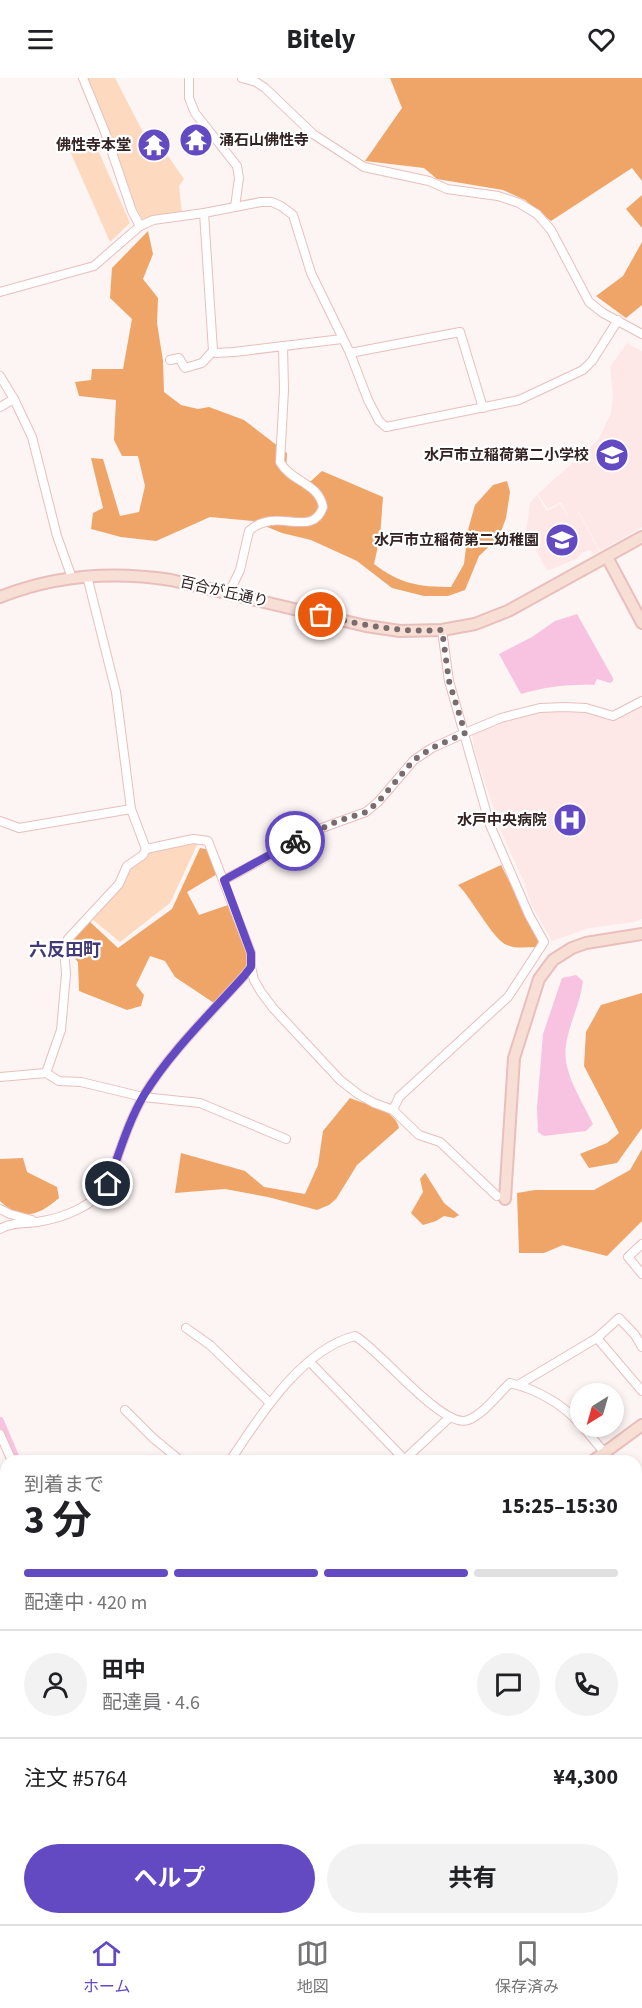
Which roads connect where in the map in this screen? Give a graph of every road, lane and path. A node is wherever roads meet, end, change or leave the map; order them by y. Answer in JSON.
{"nodes":[{"id":1,"x":83,"y":78,"type":"edge"},
{"id":2,"x":189,"y":78,"type":"edge"},
{"id":3,"x":242,"y":78,"type":"edge"},
{"id":4,"x":235,"y":207,"type":"junction"},
{"id":5,"x":204,"y":213,"type":"junction"},
{"id":6,"x":140,"y":226,"type":"junction"},
{"id":7,"x":0,"y":292,"type":"edge"},
{"id":8,"x":618,"y":320,"type":"junction"},
{"id":9,"x":642,"y":334,"type":"edge"},
{"id":10,"x":342,"y":339,"type":"junction"},
{"id":11,"x":283,"y":346,"type":"junction"},
{"id":12,"x":213,"y":351,"type":"junction"},
{"id":13,"x":350,"y":353,"type":"junction"},
{"id":14,"x":170,"y":360,"type":"dead end"},
{"id":15,"x":0,"y":376,"type":"edge"},
{"id":16,"x":14,"y":399,"type":"junction"},
{"id":17,"x":0,"y":407,"type":"edge"},
{"id":18,"x":483,"y":408,"type":"junction"},
{"id":19,"x":642,"y":537,"type":"edge"},
{"id":20,"x":606,"y":556,"type":"junction"},
{"id":21,"x":87,"y":576,"type":"junction"},
{"id":22,"x":72,"y":578,"type":"junction"},
{"id":23,"x":229,"y":593,"type":"junction"},
{"id":24,"x":0,"y":597,"type":"edge"},
{"id":25,"x":641,"y":618,"type":"edge"},
{"id":26,"x":442,"y":630,"type":"junction"},
{"id":27,"x":642,"y":701,"type":"edge"},
{"id":28,"x":465,"y":733,"type":"junction"},
{"id":29,"x":131,"y":809,"type":"junction"},
{"id":30,"x":0,"y":821,"type":"edge"},
{"id":31,"x":146,"y":849,"type":"junction"},
{"id":32,"x":224,"y":880,"type":"junction"},
{"id":33,"x":642,"y":934,"type":"edge"},
{"id":34,"x":251,"y":967,"type":"junction"},
{"id":35,"x":46,"y":1073,"type":"junction"},
{"id":36,"x":0,"y":1077,"type":"edge"},
{"id":37,"x":143,"y":1097,"type":"junction"},
{"id":38,"x":393,"y":1110,"type":"junction"},
{"id":39,"x":286,"y":1139,"type":"dead end"},
{"id":40,"x":501,"y":1197,"type":"joint"},
{"id":41,"x":0,"y":1209,"type":"edge"},
{"id":42,"x":34,"y":1222,"type":"junction"},
{"id":43,"x":0,"y":1229,"type":"edge"},
{"id":44,"x":642,"y":1244,"type":"edge"},
{"id":45,"x":642,"y":1274,"type":"edge"},
{"id":46,"x":186,"y":1328,"type":"dead end"},
{"id":47,"x":597,"y":1338,"type":"junction"},
{"id":48,"x":642,"y":1347,"type":"edge"},
{"id":49,"x":310,"y":1362,"type":"junction"},
{"id":50,"x":518,"y":1385,"type":"junction"},
{"id":51,"x":642,"y":1391,"type":"edge"},
{"id":52,"x":270,"y":1403,"type":"junction"},
{"id":53,"x":125,"y":1410,"type":"dead end"},
{"id":54,"x":570,"y":1416,"type":"edge"},
{"id":55,"x":450,"y":1418,"type":"junction"},
{"id":56,"x":642,"y":1425,"type":"edge"},
{"id":57,"x":0,"y":1434,"type":"edge"},
{"id":58,"x":591,"y":1437,"type":"edge"},
{"id":59,"x":604,"y":1452,"type":"junction"},
{"id":60,"x":9,"y":1455,"type":"edge"},
{"id":61,"x":174,"y":1455,"type":"edge"},
{"id":62,"x":234,"y":1455,"type":"edge"},
{"id":63,"x":398,"y":1455,"type":"edge"},
{"id":64,"x":409,"y":1455,"type":"edge"},
{"id":65,"x":600,"y":1455,"type":"edge"}],
"edges":[{"from":1,"to":6,"type":"street"},
{"from":2,"to":4,"type":"street"},
{"from":3,"to":8,"type":"street"},
{"from":4,"to":5,"type":"street"},
{"from":4,"to":10,"type":"street"},
{"from":5,"to":6,"type":"street"},
{"from":5,"to":12,"type":"street"},
{"from":6,"to":7,"type":"street"},
{"from":8,"to":9,"type":"street"},
{"from":8,"to":18,"type":"street"},
{"from":10,"to":11,"type":"street"},
{"from":10,"to":13,"type":"street"},
{"from":11,"to":12,"type":"street"},
{"from":11,"to":23,"type":"street"},
{"from":12,"to":14,"type":"street"},
{"from":13,"to":18,"type":"street"},
{"from":13,"to":18,"type":"street"},
{"from":15,"to":16,"type":"street"},
{"from":16,"to":17,"type":"street"},
{"from":16,"to":22,"type":"street"},
{"from":19,"to":20,"type":"street","name":"百合が丘通り"},
{"from":20,"to":25,"type":"street"},
{"from":20,"to":26,"type":"street","name":"百合が丘通り"},
{"from":21,"to":22,"type":"street","name":"百合が丘通り"},
{"from":21,"to":23,"type":"street","name":"百合が丘通り"},
{"from":21,"to":29,"type":"street"},
{"from":22,"to":24,"type":"street","name":"百合が丘通り"},
{"from":23,"to":26,"type":"street","name":"百合が丘通り"},
{"from":26,"to":28,"type":"street"},
{"from":27,"to":28,"type":"street"},
{"from":28,"to":32,"type":"street"},
{"from":28,"to":38,"type":"street"},
{"from":29,"to":30,"type":"street"},
{"from":29,"to":31,"type":"street"},
{"from":31,"to":32,"type":"street"},
{"from":31,"to":35,"type":"street"},
{"from":32,"to":34,"type":"street"},
{"from":33,"to":40,"type":"street"},
{"from":34,"to":37,"type":"street"},
{"from":34,"to":38,"type":"street"},
{"from":35,"to":36,"type":"street"},
{"from":35,"to":37,"type":"street"},
{"from":37,"to":39,"type":"street"},
{"from":37,"to":42,"type":"street"},
{"from":38,"to":40,"type":"street"},
{"from":41,"to":42,"type":"street"},
{"from":42,"to":43,"type":"street"},
{"from":44,"to":45,"type":"street"},
{"from":46,"to":52,"type":"street"},
{"from":47,"to":48,"type":"street"},
{"from":47,"to":50,"type":"street"},
{"from":47,"to":51,"type":"street"},
{"from":49,"to":52,"type":"street"},
{"from":49,"to":55,"type":"street"},
{"from":49,"to":63,"type":"street"},
{"from":50,"to":54,"type":"street"},
{"from":50,"to":55,"type":"street"},
{"from":52,"to":62,"type":"street"},
{"from":53,"to":61,"type":"street"},
{"from":55,"to":64,"type":"street"},
{"from":56,"to":59,"type":"street"},
{"from":57,"to":60,"type":"street"},
{"from":58,"to":59,"type":"street"},
{"from":59,"to":65,"type":"street"}]}
